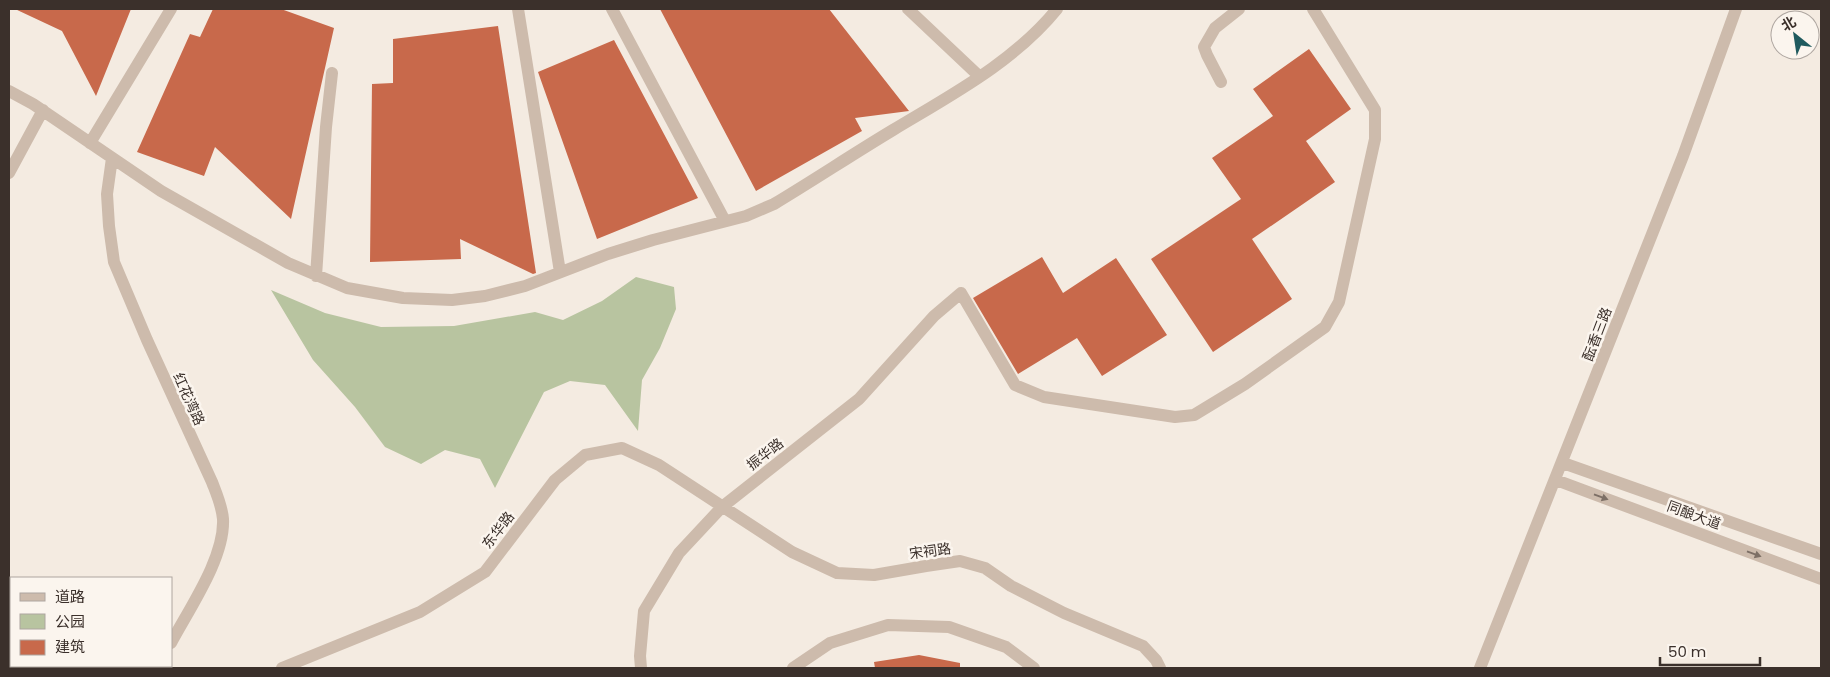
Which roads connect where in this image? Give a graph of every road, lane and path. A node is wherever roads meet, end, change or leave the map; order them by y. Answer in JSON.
{"nodes":[{"id":1,"x":171,"y":9,"type":"edge"},
{"id":2,"x":518,"y":9,"type":"edge"},
{"id":3,"x":612,"y":9,"type":"edge"},
{"id":4,"x":908,"y":9,"type":"edge"},
{"id":5,"x":1057,"y":9,"type":"edge"},
{"id":6,"x":1239,"y":9,"type":"edge"},
{"id":7,"x":1313,"y":9,"type":"edge"},
{"id":8,"x":1736,"y":9,"type":"edge"},
{"id":9,"x":332,"y":73,"type":"dead end"},
{"id":10,"x":979,"y":76,"type":"junction"},
{"id":11,"x":1221,"y":82,"type":"dead end"},
{"id":12,"x":9,"y":91,"type":"edge"},
{"id":13,"x":43,"y":110,"type":"junction"},
{"id":14,"x":90,"y":143,"type":"junction"},
{"id":15,"x":112,"y":158,"type":"junction"},
{"id":16,"x":11,"y":166,"type":"edge"},
{"id":17,"x":725,"y":222,"type":"junction"},
{"id":18,"x":560,"y":272,"type":"junction"},
{"id":19,"x":316,"y":276,"type":"junction"},
{"id":20,"x":1563,"y":463,"type":"junction"},
{"id":21,"x":1556,"y":480,"type":"junction"},
{"id":22,"x":722,"y":506,"type":"junction"},
{"id":23,"x":1821,"y":554,"type":"edge"},
{"id":24,"x":1821,"y":579,"type":"edge"},
{"id":25,"x":172,"y":641,"type":"edge"},
{"id":26,"x":282,"y":668,"type":"edge"},
{"id":27,"x":641,"y":668,"type":"edge"},
{"id":28,"x":793,"y":668,"type":"edge"},
{"id":29,"x":1034,"y":668,"type":"edge"},
{"id":30,"x":1160,"y":668,"type":"edge"},
{"id":31,"x":1480,"y":668,"type":"edge"}],
"edges":[{"from":1,"to":14,"type":"street"},
{"from":2,"to":18,"type":"street"},
{"from":3,"to":17,"type":"street"},
{"from":4,"to":10,"type":"street"},
{"from":5,"to":10,"type":"street"},
{"from":6,"to":11,"type":"street"},
{"from":7,"to":22,"type":"street","name":"振华路"},
{"from":8,"to":20,"type":"street","name":"酝香三路"},
{"from":9,"to":19,"type":"street"},
{"from":10,"to":17,"type":"street"},
{"from":12,"to":13,"type":"street"},
{"from":13,"to":14,"type":"street"},
{"from":13,"to":16,"type":"street"},
{"from":14,"to":15,"type":"street"},
{"from":15,"to":19,"type":"street"},
{"from":15,"to":25,"type":"street","name":"红花湾路"},
{"from":17,"to":18,"type":"street"},
{"from":18,"to":19,"type":"street"},
{"from":20,"to":21,"type":"street","name":"酝香三路"},
{"from":20,"to":23,"type":"street","name":"同酿大道"},
{"from":21,"to":24,"type":"street","name":"同酿大道","one_way":true},
{"from":21,"to":31,"type":"street","name":"酝香三路"},
{"from":22,"to":26,"type":"street","name":"东华路"},
{"from":22,"to":27,"type":"street","name":"振华路"},
{"from":22,"to":30,"type":"street","name":"宋祠路"},
{"from":28,"to":29,"type":"street"}]}
